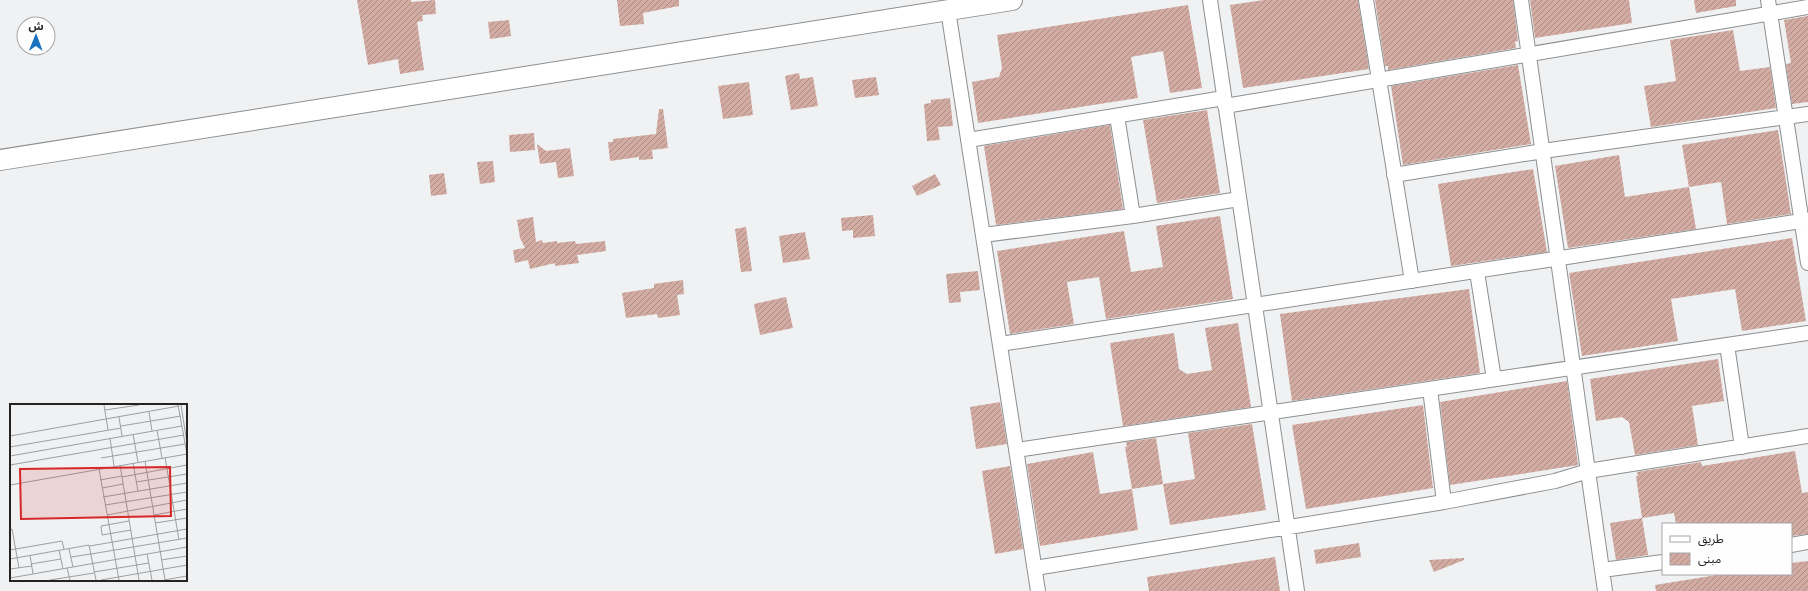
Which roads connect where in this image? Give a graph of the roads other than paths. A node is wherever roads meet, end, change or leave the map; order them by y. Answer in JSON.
{"nodes":[{"id":1,"x":1012,"y":0,"type":"edge"},
{"id":2,"x":1210,"y":0,"type":"edge"},
{"id":3,"x":1366,"y":0,"type":"edge"},
{"id":4,"x":1521,"y":0,"type":"edge"},
{"id":5,"x":1769,"y":6,"type":"edge"},
{"id":6,"x":1808,"y":7,"type":"edge"},
{"id":7,"x":948,"y":10,"type":"junction"},
{"id":8,"x":1529,"y":54,"type":"junction"},
{"id":9,"x":1379,"y":80,"type":"junction"},
{"id":10,"x":1225,"y":102,"type":"junction"},
{"id":11,"x":1808,"y":114,"type":"edge"},
{"id":12,"x":1117,"y":116,"type":"junction"},
{"id":13,"x":1786,"y":118,"type":"junction"},
{"id":14,"x":968,"y":140,"type":"junction"},
{"id":15,"x":1543,"y":150,"type":"junction"},
{"id":16,"x":0,"y":160,"type":"edge"},
{"id":17,"x":1394,"y":175,"type":"junction"},
{"id":18,"x":1239,"y":199,"type":"junction"},
{"id":19,"x":1133,"y":216,"type":"junction"},
{"id":20,"x":1805,"y":221,"type":"edge"},
{"id":21,"x":983,"y":235,"type":"junction"},
{"id":22,"x":1558,"y":259,"type":"junction"},
{"id":23,"x":1808,"y":263,"type":"edge"},
{"id":24,"x":1477,"y":272,"type":"junction"},
{"id":25,"x":1412,"y":281,"type":"junction"},
{"id":26,"x":1255,"y":305,"type":"junction"},
{"id":27,"x":1808,"y":333,"type":"edge"},
{"id":28,"x":1000,"y":344,"type":"junction"},
{"id":29,"x":1727,"y":345,"type":"junction"},
{"id":30,"x":1574,"y":368,"type":"junction"},
{"id":31,"x":1494,"y":379,"type":"junction"},
{"id":32,"x":1430,"y":389,"type":"junction"},
{"id":33,"x":1271,"y":412,"type":"junction"},
{"id":34,"x":1808,"y":436,"type":"edge"},
{"id":35,"x":1742,"y":447,"type":"junction"},
{"id":36,"x":1016,"y":450,"type":"junction"},
{"id":37,"x":1588,"y":471,"type":"junction"},
{"id":38,"x":1444,"y":502,"type":"junction"},
{"id":39,"x":1288,"y":527,"type":"junction"},
{"id":40,"x":1808,"y":542,"type":"edge"},
{"id":41,"x":1792,"y":545,"type":"edge"},
{"id":42,"x":1662,"y":562,"type":"edge"},
{"id":43,"x":1034,"y":568,"type":"junction"},
{"id":44,"x":1602,"y":570,"type":"junction"},
{"id":45,"x":1038,"y":591,"type":"edge"},
{"id":46,"x":1297,"y":591,"type":"edge"},
{"id":47,"x":1605,"y":591,"type":"edge"}],
"edges":[{"from":1,"to":7,"type":"street"},
{"from":2,"to":10,"type":"street"},
{"from":3,"to":9,"type":"street"},
{"from":4,"to":8,"type":"street"},
{"from":5,"to":6,"type":"street"},
{"from":5,"to":8,"type":"street"},
{"from":5,"to":13,"type":"street"},
{"from":7,"to":14,"type":"street"},
{"from":7,"to":16,"type":"street"},
{"from":8,"to":9,"type":"street"},
{"from":8,"to":15,"type":"street"},
{"from":9,"to":10,"type":"street"},
{"from":9,"to":17,"type":"street"},
{"from":10,"to":12,"type":"street"},
{"from":10,"to":18,"type":"street"},
{"from":11,"to":13,"type":"street"},
{"from":12,"to":14,"type":"street"},
{"from":12,"to":19,"type":"street"},
{"from":13,"to":15,"type":"street"},
{"from":13,"to":20,"type":"street"},
{"from":14,"to":21,"type":"street"},
{"from":15,"to":17,"type":"street"},
{"from":15,"to":22,"type":"street"},
{"from":17,"to":25,"type":"street"},
{"from":18,"to":19,"type":"street"},
{"from":18,"to":26,"type":"street"},
{"from":19,"to":21,"type":"street"},
{"from":20,"to":22,"type":"street"},
{"from":20,"to":23,"type":"street"},
{"from":21,"to":28,"type":"street"},
{"from":22,"to":24,"type":"street"},
{"from":22,"to":30,"type":"street"},
{"from":24,"to":25,"type":"street"},
{"from":24,"to":31,"type":"street"},
{"from":25,"to":26,"type":"street"},
{"from":26,"to":28,"type":"street"},
{"from":26,"to":33,"type":"street"},
{"from":27,"to":29,"type":"street"},
{"from":28,"to":36,"type":"street"},
{"from":29,"to":30,"type":"street"},
{"from":29,"to":35,"type":"street"},
{"from":30,"to":31,"type":"street"},
{"from":30,"to":37,"type":"street"},
{"from":31,"to":32,"type":"street"},
{"from":32,"to":33,"type":"street"},
{"from":32,"to":38,"type":"street"},
{"from":33,"to":36,"type":"street"},
{"from":33,"to":39,"type":"street"},
{"from":34,"to":35,"type":"street"},
{"from":35,"to":37,"type":"street"},
{"from":36,"to":43,"type":"street"},
{"from":37,"to":38,"type":"street"},
{"from":37,"to":44,"type":"street"},
{"from":38,"to":39,"type":"street"},
{"from":39,"to":43,"type":"street"},
{"from":39,"to":46,"type":"street"},
{"from":40,"to":41,"type":"street"},
{"from":42,"to":44,"type":"street"},
{"from":43,"to":45,"type":"street"},
{"from":44,"to":47,"type":"street"}]}
